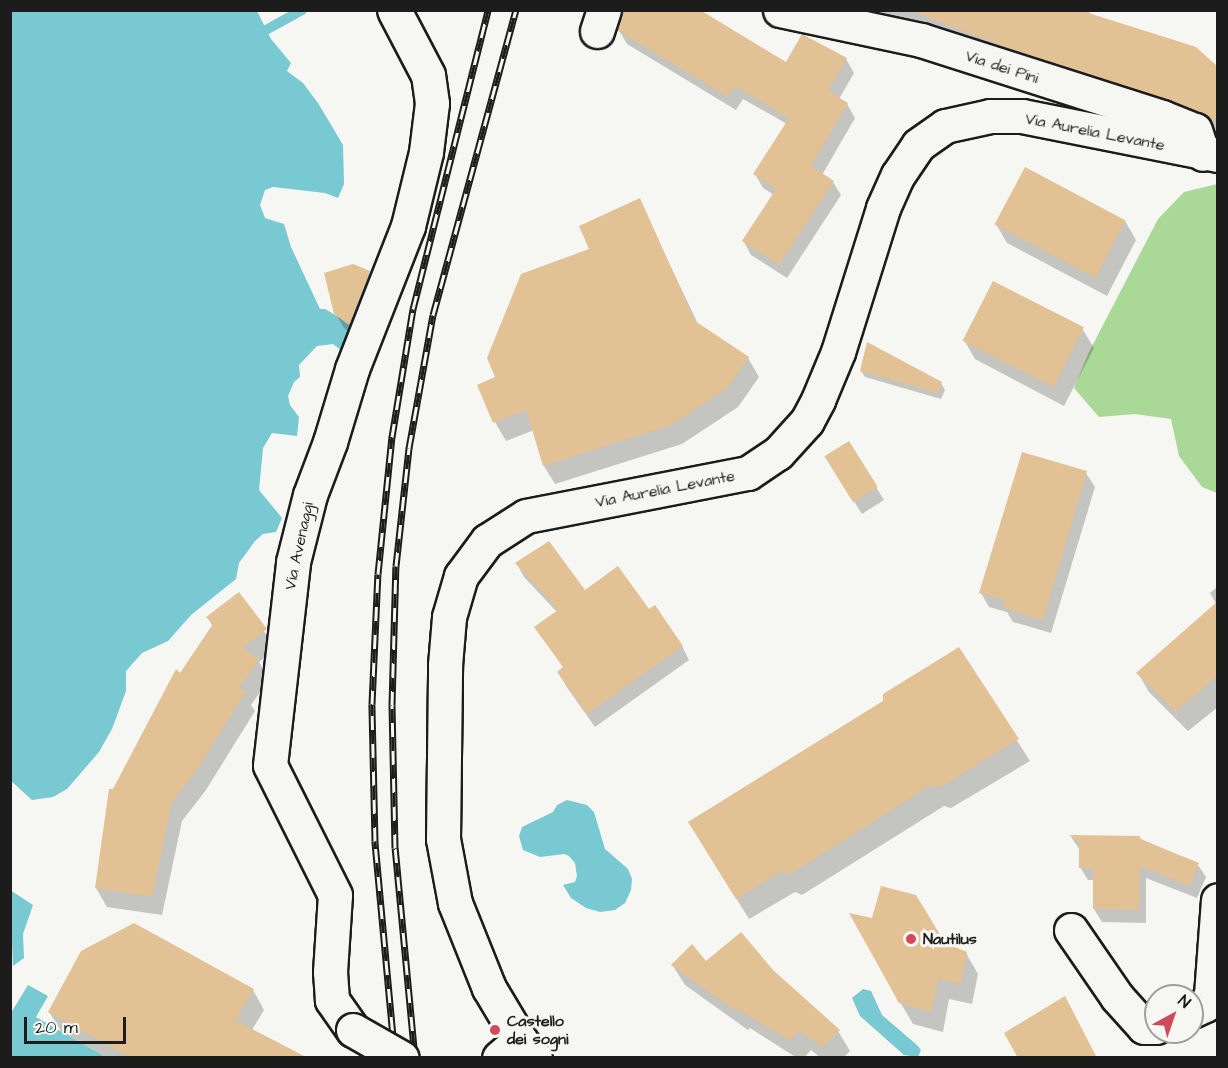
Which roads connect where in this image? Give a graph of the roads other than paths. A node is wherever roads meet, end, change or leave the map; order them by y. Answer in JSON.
{"nodes":[{"id":1,"x":780,"y":10,"type":"edge"},
{"id":2,"x":401,"y":22,"type":"edge"},
{"id":3,"x":1210,"y":155,"type":"edge"},
{"id":4,"x":1218,"y":900,"type":"edge"},
{"id":5,"x":1071,"y":930,"type":"dead end"},
{"id":6,"x":1207,"y":1002,"type":"edge"},
{"id":7,"x":1144,"y":1027,"type":"edge"},
{"id":8,"x":518,"y":1052,"type":"edge"},
{"id":9,"x":402,"y":1058,"type":"edge"}],
"edges":[{"from":1,"to":3,"type":"street","name":"Via dei Pini"},
{"from":2,"to":9,"type":"street","name":"Via Avenaggi","bridge":true},
{"from":3,"to":8,"type":"street","name":"Via Aurelia Levante"},
{"from":4,"to":6,"type":"street"},
{"from":5,"to":7,"type":"street"}]}
